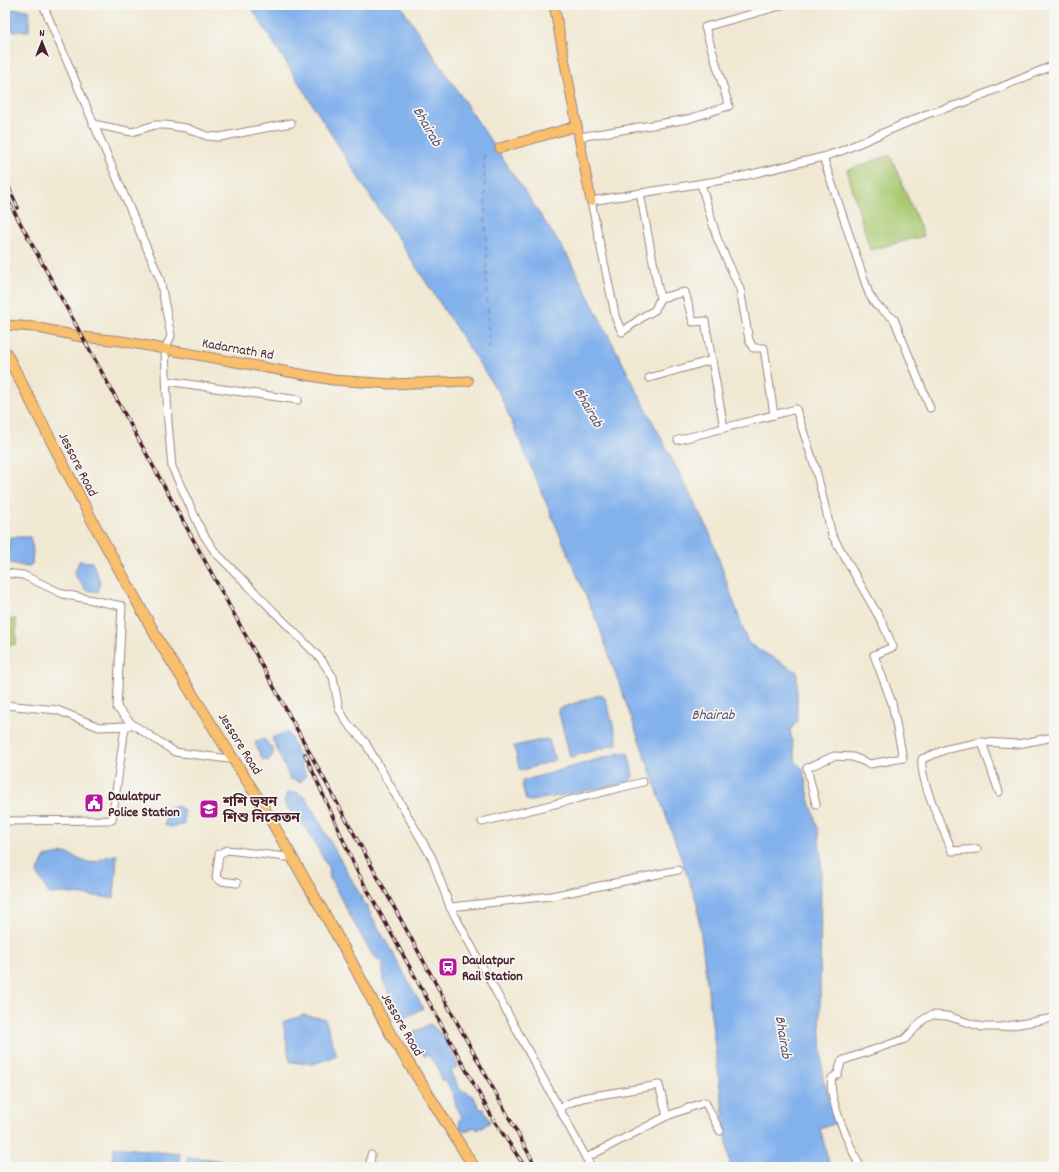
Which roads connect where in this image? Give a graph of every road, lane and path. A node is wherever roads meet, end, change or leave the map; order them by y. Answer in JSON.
{"nodes":[{"id":1,"x":43,"y":5,"type":"edge"},
{"id":2,"x":554,"y":5,"type":"edge"},
{"id":3,"x":780,"y":5,"type":"edge"},
{"id":4,"x":1054,"y":65,"type":"edge"},
{"id":5,"x":291,"y":122,"type":"dead end"},
{"id":6,"x":94,"y":124,"type":"junction"},
{"id":7,"x":577,"y":126,"type":"junction"},
{"id":8,"x":579,"y":137,"type":"junction"},
{"id":9,"x":500,"y":148,"type":"dead end"},
{"id":10,"x":823,"y":157,"type":"junction"},
{"id":11,"x":701,"y":184,"type":"junction"},
{"id":12,"x":640,"y":193,"type":"junction"},
{"id":13,"x":592,"y":201,"type":"junction"},
{"id":14,"x":660,"y":298,"type":"junction"},
{"id":15,"x":5,"y":325,"type":"edge"},
{"id":16,"x":165,"y":349,"type":"junction"},
{"id":17,"x":5,"y":351,"type":"edge"},
{"id":18,"x":712,"y":360,"type":"junction"},
{"id":19,"x":5,"y":363,"type":"edge"},
{"id":20,"x":649,"y":378,"type":"dead end"},
{"id":21,"x":166,"y":381,"type":"junction"},
{"id":22,"x":468,"y":381,"type":"dead end"},
{"id":23,"x":298,"y":400,"type":"dead end"},
{"id":24,"x":930,"y":408,"type":"dead end"},
{"id":25,"x":774,"y":415,"type":"junction"},
{"id":26,"x":724,"y":428,"type":"junction"},
{"id":27,"x":678,"y":440,"type":"dead end"},
{"id":28,"x":5,"y":573,"type":"edge"},
{"id":29,"x":5,"y":705,"type":"edge"},
{"id":30,"x":132,"y":724,"type":"junction"},
{"id":31,"x":124,"y":727,"type":"junction"},
{"id":32,"x":1054,"y":737,"type":"edge"},
{"id":33,"x":982,"y":742,"type":"junction"},
{"id":34,"x":229,"y":759,"type":"junction"},
{"id":35,"x":643,"y":782,"type":"dead end"},
{"id":36,"x":999,"y":792,"type":"dead end"},
{"id":37,"x":816,"y":804,"type":"dead end"},
{"id":38,"x":5,"y":821,"type":"edge"},
{"id":39,"x":482,"y":822,"type":"dead end"},
{"id":40,"x":977,"y":849,"type":"dead end"},
{"id":41,"x":286,"y":857,"type":"junction"},
{"id":42,"x":678,"y":870,"type":"dead end"},
{"id":43,"x":237,"y":883,"type":"dead end"},
{"id":44,"x":450,"y":907,"type":"junction"},
{"id":45,"x":1054,"y":1018,"type":"edge"},
{"id":46,"x":560,"y":1107,"type":"junction"},
{"id":47,"x":667,"y":1116,"type":"junction"},
{"id":48,"x":720,"y":1131,"type":"dead end"},
{"id":49,"x":371,"y":1155,"type":"dead end"},
{"id":50,"x":586,"y":1158,"type":"junction"},
{"id":51,"x":370,"y":1167,"type":"edge"},
{"id":52,"x":466,"y":1167,"type":"edge"},
{"id":53,"x":474,"y":1167,"type":"edge"},
{"id":54,"x":591,"y":1167,"type":"edge"},
{"id":55,"x":860,"y":1167,"type":"edge"}],
"edges":[{"from":1,"to":6,"type":"street"},
{"from":2,"to":7,"type":"main road"},
{"from":3,"to":8,"type":"street"},
{"from":4,"to":10,"type":"street"},
{"from":5,"to":6,"type":"street"},
{"from":6,"to":16,"type":"street"},
{"from":7,"to":8,"type":"main road"},
{"from":7,"to":9,"type":"main road"},
{"from":8,"to":13,"type":"main road"},
{"from":10,"to":11,"type":"street"},
{"from":10,"to":24,"type":"street"},
{"from":11,"to":12,"type":"street"},
{"from":11,"to":25,"type":"street"},
{"from":12,"to":13,"type":"street"},
{"from":12,"to":14,"type":"street"},
{"from":13,"to":14,"type":"street"},
{"from":14,"to":18,"type":"street"},
{"from":15,"to":16,"type":"main road","name":"Kadarnath Rd"},
{"from":16,"to":21,"type":"street"},
{"from":16,"to":22,"type":"main road","name":"Kadarnath Rd"},
{"from":17,"to":53,"type":"highway","name":"Jessore Road"},
{"from":18,"to":20,"type":"street"},
{"from":18,"to":26,"type":"street"},
{"from":19,"to":34,"type":"highway","name":"Jessore Road"},
{"from":21,"to":23,"type":"street"},
{"from":21,"to":44,"type":"street"},
{"from":25,"to":26,"type":"street"},
{"from":25,"to":37,"type":"street"},
{"from":26,"to":27,"type":"street"},
{"from":28,"to":30,"type":"street"},
{"from":29,"to":31,"type":"street"},
{"from":30,"to":31,"type":"street"},
{"from":30,"to":34,"type":"street"},
{"from":31,"to":38,"type":"street"},
{"from":32,"to":33,"type":"street"},
{"from":33,"to":36,"type":"street"},
{"from":33,"to":40,"type":"street"},
{"from":34,"to":41,"type":"highway","name":"Jessore Road"},
{"from":35,"to":39,"type":"street"},
{"from":41,"to":43,"type":"street"},
{"from":41,"to":52,"type":"highway","name":"Jessore Road"},
{"from":42,"to":44,"type":"street"},
{"from":44,"to":46,"type":"street"},
{"from":45,"to":55,"type":"street"},
{"from":46,"to":47,"type":"street"},
{"from":46,"to":50,"type":"street"},
{"from":47,"to":48,"type":"street"},
{"from":47,"to":50,"type":"street"},
{"from":49,"to":51,"type":"street"},
{"from":50,"to":54,"type":"street"}]}
